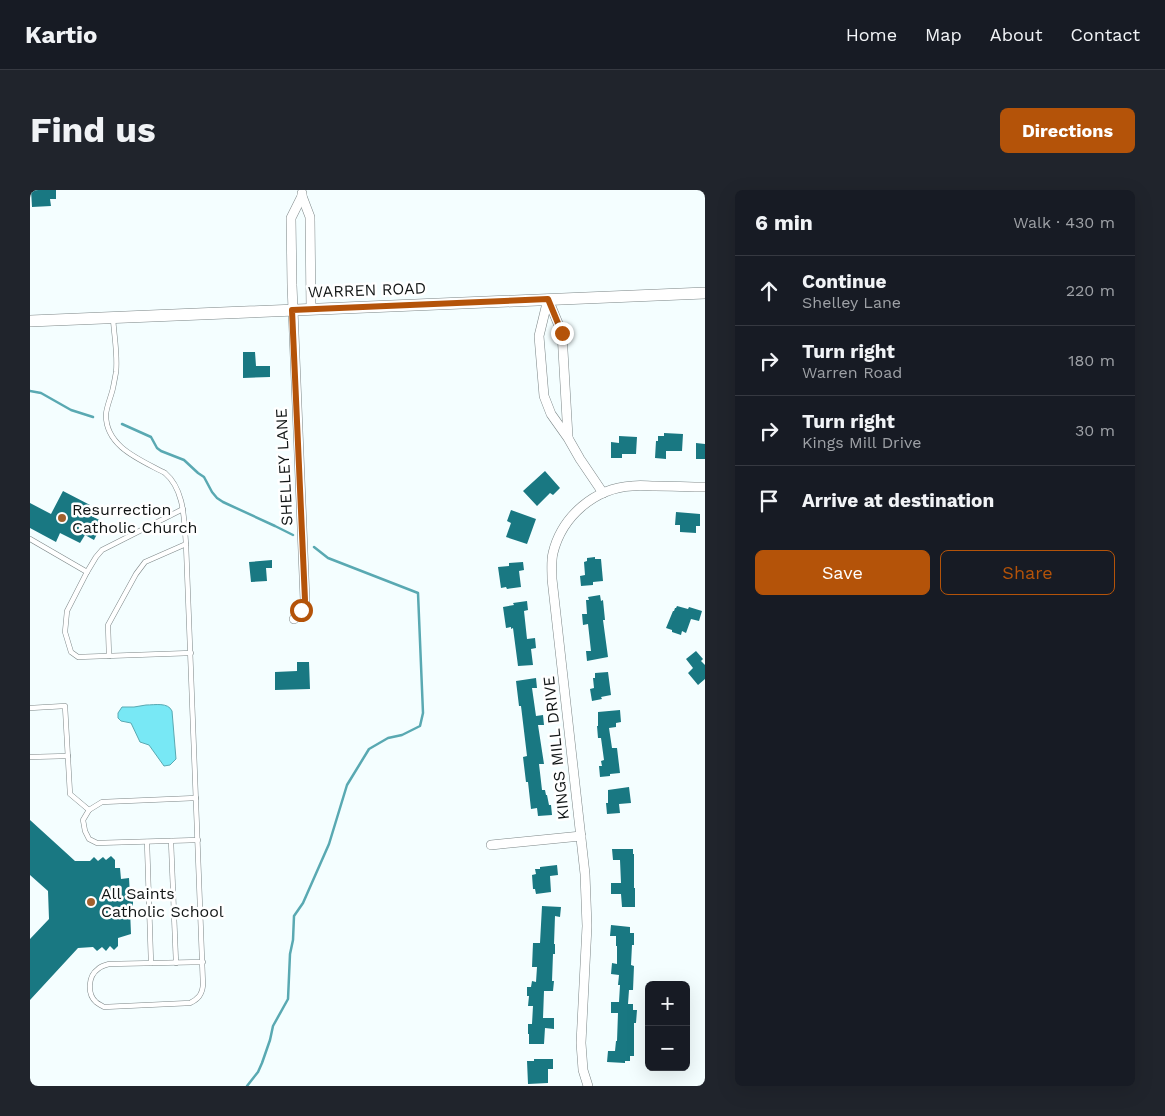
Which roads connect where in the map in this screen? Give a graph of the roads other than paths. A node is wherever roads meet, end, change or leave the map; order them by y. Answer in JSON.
{"nodes":[{"id":1,"x":302,"y":193,"type":"edge"},
{"id":2,"x":705,"y":292,"type":"edge"},
{"id":3,"x":548,"y":299,"type":"junction"},
{"id":4,"x":311,"y":309,"type":"junction"},
{"id":5,"x":292,"y":310,"type":"junction"},
{"id":6,"x":114,"y":318,"type":"junction"},
{"id":7,"x":30,"y":321,"type":"edge"},
{"id":8,"x":568,"y":438,"type":"junction"},
{"id":9,"x":705,"y":487,"type":"edge"},
{"id":10,"x":603,"y":493,"type":"junction"},
{"id":11,"x":183,"y":509,"type":"junction"},
{"id":12,"x":30,"y":539,"type":"edge"},
{"id":13,"x":186,"y":544,"type":"junction"},
{"id":14,"x":87,"y":572,"type":"junction"},
{"id":15,"x":294,"y":619,"type":"dead end"},
{"id":16,"x":191,"y":654,"type":"junction"},
{"id":17,"x":109,"y":656,"type":"junction"},
{"id":18,"x":30,"y":708,"type":"edge"},
{"id":19,"x":68,"y":756,"type":"junction"},
{"id":20,"x":30,"y":758,"type":"edge"},
{"id":21,"x":196,"y":798,"type":"junction"},
{"id":22,"x":89,"y":810,"type":"junction"},
{"id":23,"x":581,"y":836,"type":"junction"},
{"id":24,"x":198,"y":840,"type":"junction"},
{"id":25,"x":171,"y":841,"type":"junction"},
{"id":26,"x":146,"y":842,"type":"junction"},
{"id":27,"x":491,"y":845,"type":"dead end"},
{"id":28,"x":176,"y":962,"type":"junction"},
{"id":29,"x":202,"y":962,"type":"junction"},
{"id":30,"x":151,"y":964,"type":"junction"},
{"id":31,"x":588,"y":1086,"type":"edge"}],
"edges":[{"from":1,"to":4,"type":"street"},
{"from":1,"to":5,"type":"street","name":"SHELLEY LANE"},
{"from":2,"to":3,"type":"street","name":"WARREN ROAD"},
{"from":3,"to":4,"type":"street","name":"WARREN ROAD"},
{"from":3,"to":8,"type":"street"},
{"from":3,"to":8,"type":"street"},
{"from":4,"to":5,"type":"street","name":"WARREN ROAD"},
{"from":5,"to":6,"type":"street","name":"WARREN ROAD"},
{"from":5,"to":15,"type":"street","name":"SHELLEY LANE"},
{"from":6,"to":7,"type":"street","name":"WARREN ROAD"},
{"from":6,"to":11,"type":"lane"},
{"from":8,"to":10,"type":"street"},
{"from":9,"to":10,"type":"street","name":"KINGS MILL DRIVE"},
{"from":10,"to":23,"type":"street","name":"KINGS MILL DRIVE"},
{"from":11,"to":13,"type":"lane"},
{"from":11,"to":14,"type":"lane"},
{"from":12,"to":14,"type":"lane"},
{"from":13,"to":16,"type":"lane"},
{"from":13,"to":17,"type":"lane"},
{"from":14,"to":17,"type":"lane"},
{"from":16,"to":17,"type":"lane"},
{"from":16,"to":21,"type":"lane"},
{"from":18,"to":19,"type":"lane"},
{"from":19,"to":20,"type":"lane"},
{"from":19,"to":22,"type":"lane"},
{"from":21,"to":22,"type":"lane"},
{"from":21,"to":24,"type":"lane"},
{"from":22,"to":26,"type":"lane"},
{"from":23,"to":27,"type":"street"},
{"from":23,"to":31,"type":"street","name":"KINGS MILL DRIVE"},
{"from":24,"to":25,"type":"lane"},
{"from":24,"to":29,"type":"lane"},
{"from":25,"to":26,"type":"lane"},
{"from":25,"to":28,"type":"lane"},
{"from":26,"to":30,"type":"lane"},
{"from":28,"to":29,"type":"lane"},
{"from":28,"to":30,"type":"lane"},
{"from":29,"to":30,"type":"lane"}]}
